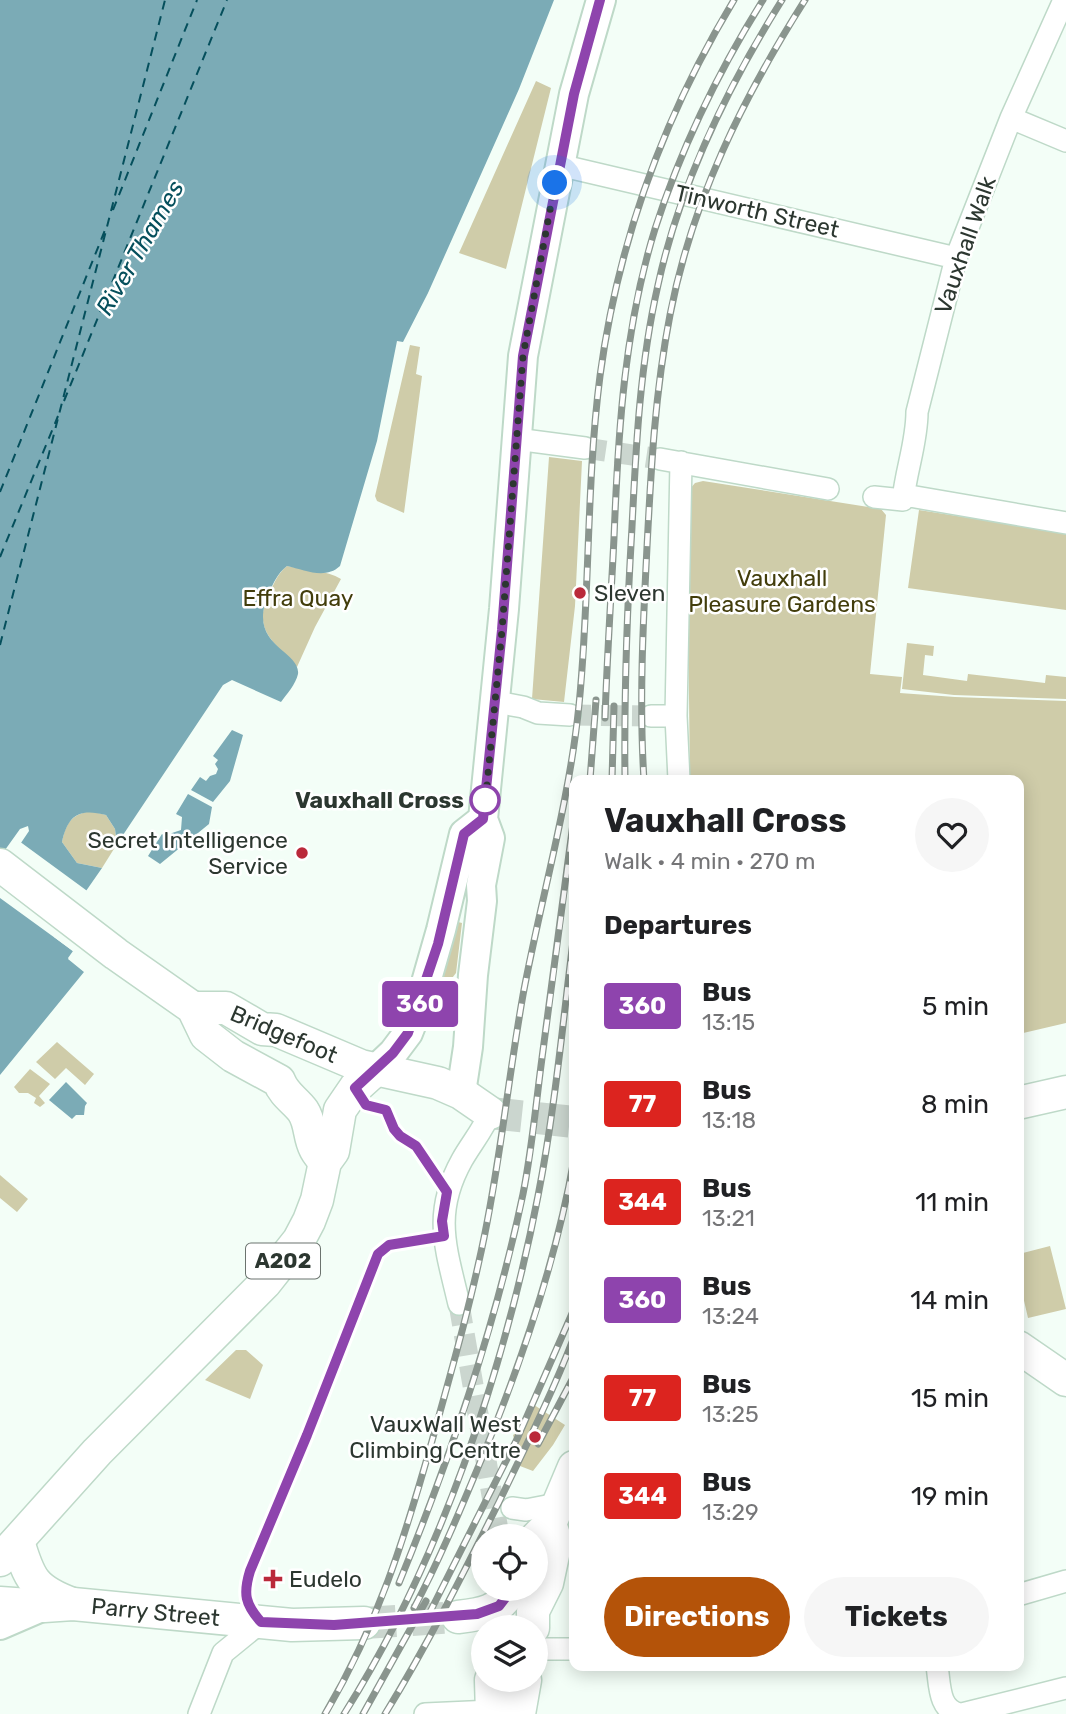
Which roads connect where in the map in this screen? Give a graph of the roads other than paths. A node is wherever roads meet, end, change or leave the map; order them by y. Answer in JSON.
{"nodes":[{"id":1,"x":601,"y":0,"type":"edge"},
{"id":2,"x":1064,"y":0,"type":"edge"},
{"id":3,"x":1011,"y":118,"type":"junction"},
{"id":4,"x":1066,"y":141,"type":"edge"},
{"id":5,"x":559,"y":165,"type":"junction"},
{"id":6,"x":956,"y":258,"type":"junction"},
{"id":7,"x":516,"y":439,"type":"junction"},
{"id":8,"x":585,"y":448,"type":"tunnel mouth"},
{"id":9,"x":660,"y":459,"type":"tunnel mouth"},
{"id":10,"x":681,"y":462,"type":"junction"},
{"id":11,"x":828,"y":489,"type":"dead end"},
{"id":12,"x":874,"y":497,"type":"dead end"},
{"id":13,"x":903,"y":497,"type":"junction"},
{"id":14,"x":1066,"y":523,"type":"edge"},
{"id":15,"x":496,"y":702,"type":"junction"},
{"id":16,"x":570,"y":715,"type":"tunnel mouth"},
{"id":17,"x":651,"y":716,"type":"tunnel mouth"},
{"id":18,"x":676,"y":716,"type":"junction"},
{"id":19,"x":679,"y":775,"type":"edge"},
{"id":20,"x":483,"y":819,"type":"junction"},
{"id":21,"x":0,"y":865,"type":"edge"},
{"id":22,"x":193,"y":1008,"type":"junction"},
{"id":23,"x":374,"y":1070,"type":"junction"},
{"id":24,"x":1066,"y":1092,"type":"edge"},
{"id":25,"x":461,"y":1093,"type":"junction"},
{"id":26,"x":1024,"y":1101,"type":"edge"},
{"id":27,"x":490,"y":1113,"type":"joint"},
{"id":28,"x":325,"y":1162,"type":"junction"},
{"id":29,"x":458,"y":1304,"type":"tunnel mouth"},
{"id":30,"x":1024,"y":1351,"type":"edge"},
{"id":31,"x":1066,"y":1380,"type":"edge"},
{"id":32,"x":560,"y":1500,"type":"edge"},
{"id":33,"x":512,"y":1508,"type":"dead end"},
{"id":34,"x":9,"y":1550,"type":"edge"},
{"id":35,"x":1066,"y":1581,"type":"edge"},
{"id":36,"x":1024,"y":1593,"type":"edge"},
{"id":37,"x":0,"y":1603,"type":"edge"},
{"id":38,"x":526,"y":1604,"type":"edge"},
{"id":39,"x":59,"y":1605,"type":"junction"},
{"id":40,"x":483,"y":1615,"type":"tunnel mouth"},
{"id":41,"x":261,"y":1622,"type":"junction"},
{"id":42,"x":363,"y":1623,"type":"tunnel mouth"},
{"id":43,"x":0,"y":1625,"type":"edge"},
{"id":44,"x":548,"y":1649,"type":"edge"},
{"id":45,"x":569,"y":1649,"type":"edge"},
{"id":46,"x":938,"y":1671,"type":"edge"},
{"id":47,"x":1066,"y":1688,"type":"edge"},
{"id":48,"x":495,"y":1692,"type":"edge"},
{"id":49,"x":516,"y":1692,"type":"edge"},
{"id":50,"x":501,"y":1713,"type":"edge"},
{"id":51,"x":200,"y":1714,"type":"edge"},
{"id":52,"x":425,"y":1714,"type":"edge"},
{"id":53,"x":961,"y":1714,"type":"edge"}],
"edges":[{"from":1,"to":5,"type":"main road"},
{"from":2,"to":3,"type":"street","name":"Vauxhall Walk"},
{"from":3,"to":4,"type":"street"},
{"from":3,"to":6,"type":"street","name":"Vauxhall Walk"},
{"from":5,"to":6,"type":"street","name":"Tinworth Street"},
{"from":5,"to":7,"type":"main road"},
{"from":6,"to":13,"type":"street","name":"Vauxhall Walk"},
{"from":7,"to":8,"type":"street"},
{"from":7,"to":15,"type":"main road"},
{"from":9,"to":10,"type":"street"},
{"from":10,"to":11,"type":"street"},
{"from":10,"to":18,"type":"street"},
{"from":12,"to":13,"type":"street"},
{"from":13,"to":14,"type":"street"},
{"from":15,"to":16,"type":"street"},
{"from":15,"to":20,"type":"main road"},
{"from":17,"to":18,"type":"street"},
{"from":18,"to":19,"type":"street"},
{"from":20,"to":23,"type":"main road"},
{"from":20,"to":25,"type":"main road"},
{"from":21,"to":22,"type":"highway","name":"Bridgefoot"},
{"from":22,"to":23,"type":"highway","name":"Bridgefoot"},
{"from":22,"to":28,"type":"highway","name":"Bridgefoot"},
{"from":23,"to":25,"type":"highway","name":"Bridgefoot"},
{"from":23,"to":28,"type":"highway","number":"A202"},
{"from":24,"to":26,"type":"highway"},
{"from":25,"to":27,"type":"highway","name":"Bridgefoot"},
{"from":27,"to":29,"type":"street"},
{"from":28,"to":34,"type":"highway","number":"A202"},
{"from":30,"to":31,"type":"highway"},
{"from":32,"to":33,"type":"street"},
{"from":32,"to":38,"type":"highway"},
{"from":34,"to":39,"type":"highway","name":"Parry Street","number":"A202"},
{"from":35,"to":36,"type":"street"},
{"from":37,"to":39,"type":"highway","name":"Parry Street","number":"A202"},
{"from":38,"to":40,"type":"highway"},
{"from":39,"to":41,"type":"highway","name":"Parry Street","number":"A202"},
{"from":39,"to":43,"type":"main road"},
{"from":41,"to":42,"type":"highway","name":"Parry Street","number":"A202"},
{"from":41,"to":51,"type":"street"},
{"from":44,"to":45,"type":"street"},
{"from":46,"to":53,"type":"street"},
{"from":47,"to":53,"type":"street"},
{"from":48,"to":50,"type":"highway"},
{"from":49,"to":50,"type":"highway"},
{"from":50,"to":52,"type":"street"}]}
